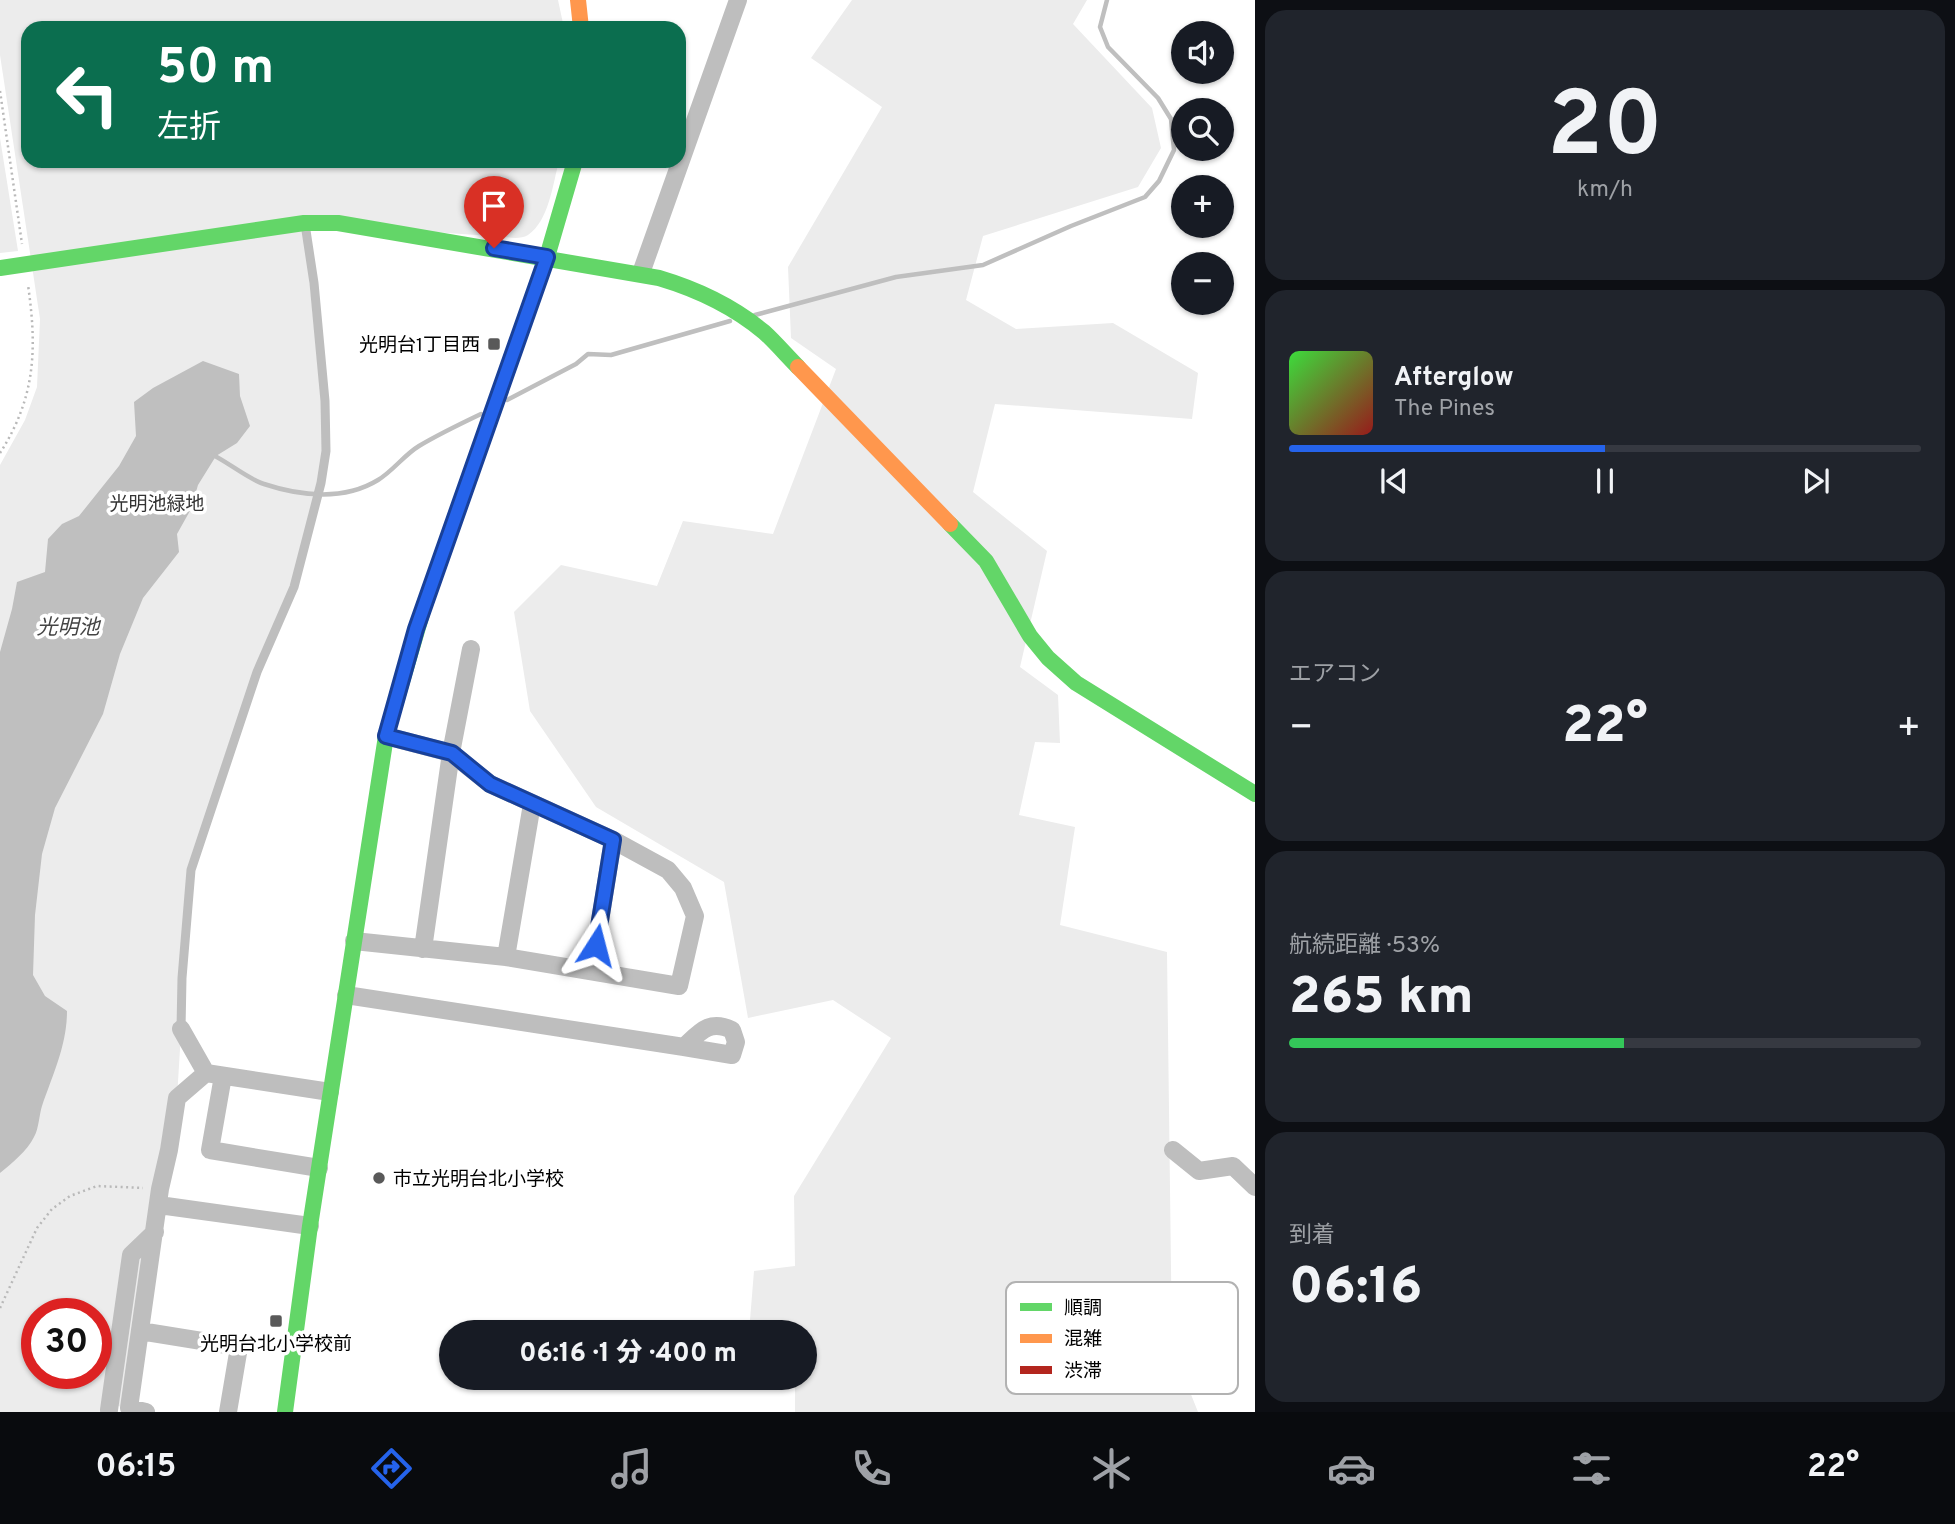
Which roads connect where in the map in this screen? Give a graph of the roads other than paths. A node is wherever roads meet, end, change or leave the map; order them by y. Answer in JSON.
{"nodes":[{"id":1,"x":578,"y":0,"type":"edge"},
{"id":2,"x":738,"y":0,"type":"edge"},
{"id":3,"x":580,"y":21,"type":"edge"},
{"id":4,"x":686,"y":146,"type":"edge"},
{"id":5,"x":573,"y":168,"type":"edge"},
{"id":6,"x":678,"y":168,"type":"edge"},
{"id":7,"x":304,"y":223,"type":"junction"},
{"id":8,"x":547,"y":257,"type":"junction"},
{"id":9,"x":0,"y":268,"type":"edge"},
{"id":10,"x":641,"y":273,"type":"junction"},
{"id":11,"x":471,"y":649,"type":"dead end"},
{"id":12,"x":386,"y":736,"type":"junction"},
{"id":13,"x":452,"y":753,"type":"junction"},
{"id":14,"x":1255,"y":794,"type":"edge"},
{"id":15,"x":532,"y":804,"type":"junction"},
{"id":16,"x":613,"y":840,"type":"junction"},
{"id":17,"x":354,"y":941,"type":"junction"},
{"id":18,"x":423,"y":949,"type":"junction"},
{"id":19,"x":506,"y":957,"type":"junction"},
{"id":20,"x":592,"y":971,"type":"junction"},
{"id":21,"x":346,"y":996,"type":"junction"},
{"id":22,"x":181,"y":1029,"type":"joint"},
{"id":23,"x":684,"y":1047,"type":"dead end"},
{"id":24,"x":214,"y":1074,"type":"junction"},
{"id":25,"x":330,"y":1092,"type":"junction"},
{"id":26,"x":1173,"y":1150,"type":"dead end"},
{"id":27,"x":319,"y":1168,"type":"junction"},
{"id":28,"x":1255,"y":1187,"type":"edge"},
{"id":29,"x":160,"y":1197,"type":"junction"},
{"id":30,"x":310,"y":1226,"type":"junction"},
{"id":31,"x":155,"y":1232,"type":"junction"},
{"id":32,"x":140,"y":1331,"type":"junction"},
{"id":33,"x":138,"y":1410,"type":"edge"},
{"id":34,"x":108,"y":1411,"type":"edge"},
{"id":35,"x":228,"y":1412,"type":"edge"},
{"id":36,"x":285,"y":1412,"type":"edge"}],
"edges":[{"from":1,"to":3,"type":"street"},
{"from":2,"to":4,"type":"street"},
{"from":5,"to":8,"type":"street"},
{"from":6,"to":10,"type":"street"},
{"from":7,"to":8,"type":"street"},
{"from":7,"to":9,"type":"street"},
{"from":7,"to":22,"type":"lane"},
{"from":8,"to":10,"type":"street"},
{"from":8,"to":12,"type":"street"},
{"from":10,"to":14,"type":"street"},
{"from":11,"to":13,"type":"street"},
{"from":12,"to":13,"type":"street"},
{"from":12,"to":17,"type":"street"},
{"from":13,"to":15,"type":"street"},
{"from":13,"to":18,"type":"street"},
{"from":15,"to":16,"type":"street"},
{"from":15,"to":19,"type":"street"},
{"from":16,"to":20,"type":"street"},
{"from":16,"to":20,"type":"street"},
{"from":17,"to":18,"type":"street"},
{"from":17,"to":21,"type":"street"},
{"from":18,"to":19,"type":"street"},
{"from":19,"to":20,"type":"street"},
{"from":21,"to":23,"type":"street"},
{"from":21,"to":25,"type":"street"},
{"from":22,"to":24,"type":"street"},
{"from":24,"to":25,"type":"street"},
{"from":24,"to":27,"type":"street"},
{"from":24,"to":29,"type":"street"},
{"from":25,"to":27,"type":"street"},
{"from":26,"to":28,"type":"street"},
{"from":27,"to":30,"type":"street"},
{"from":29,"to":30,"type":"street"},
{"from":29,"to":31,"type":"street"},
{"from":30,"to":36,"type":"street"},
{"from":31,"to":32,"type":"street"},
{"from":31,"to":34,"type":"street"},
{"from":32,"to":33,"type":"street"},
{"from":32,"to":35,"type":"street"},
{"from":33,"to":34,"type":"street"}]}
